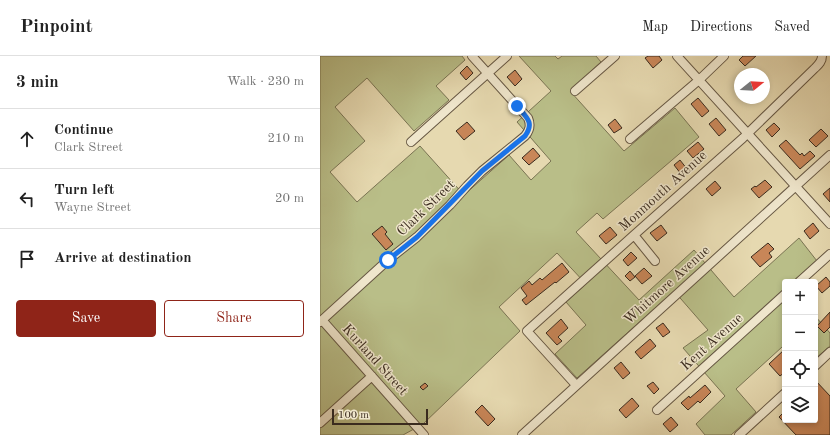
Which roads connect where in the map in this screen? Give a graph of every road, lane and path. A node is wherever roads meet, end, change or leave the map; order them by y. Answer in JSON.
{"nodes":[{"id":1,"x":472,"y":56,"type":"edge"},
{"id":2,"x":508,"y":56,"type":"edge"},
{"id":3,"x":615,"y":56,"type":"edge"},
{"id":4,"x":677,"y":56,"type":"edge"},
{"id":5,"x":724,"y":56,"type":"edge"},
{"id":6,"x":822,"y":56,"type":"edge"},
{"id":7,"x":488,"y":74,"type":"junction"},
{"id":8,"x":699,"y":80,"type":"junction"},
{"id":9,"x":576,"y":91,"type":"dead end"},
{"id":10,"x":748,"y":134,"type":"junction"},
{"id":11,"x":630,"y":139,"type":"dead end"},
{"id":12,"x":411,"y":142,"type":"dead end"},
{"id":13,"x":830,"y":155,"type":"edge"},
{"id":14,"x":795,"y":186,"type":"junction"},
{"id":15,"x":830,"y":224,"type":"edge"},
{"id":16,"x":634,"y":235,"type":"junction"},
{"id":17,"x":830,"y":254,"type":"edge"},
{"id":18,"x":655,"y":261,"type":"dead end"},
{"id":19,"x":802,"y":279,"type":"edge"},
{"id":20,"x":782,"y":297,"type":"edge"},
{"id":21,"x":321,"y":321,"type":"edge"},
{"id":22,"x":830,"y":352,"type":"edge"},
{"id":23,"x":818,"y":363,"type":"edge"},
{"id":24,"x":372,"y":376,"type":"junction"},
{"id":25,"x":576,"y":385,"type":"junction"},
{"id":26,"x":782,"y":396,"type":"edge"},
{"id":27,"x":657,"y":410,"type":"dead end"},
{"id":28,"x":320,"y":423,"type":"edge"},
{"id":29,"x":421,"y":434,"type":"edge"},
{"id":30,"x":522,"y":435,"type":"edge"},
{"id":31,"x":739,"y":435,"type":"edge"}],
"edges":[{"from":1,"to":7,"type":"street"},
{"from":2,"to":7,"type":"street"},
{"from":3,"to":9,"type":"street"},
{"from":4,"to":8,"type":"street"},
{"from":5,"to":8,"type":"street"},
{"from":6,"to":10,"type":"street","name":"Monmouth Avenue"},
{"from":7,"to":12,"type":"street"},
{"from":7,"to":21,"type":"street","name":"Clark Street"},
{"from":8,"to":10,"type":"street"},
{"from":8,"to":11,"type":"street"},
{"from":10,"to":14,"type":"street"},
{"from":10,"to":16,"type":"street","name":"Monmouth Avenue"},
{"from":13,"to":14,"type":"street","name":"Whitmore Avenue"},
{"from":14,"to":15,"type":"street"},
{"from":14,"to":25,"type":"street","name":"Whitmore Avenue"},
{"from":16,"to":18,"type":"street"},
{"from":16,"to":25,"type":"street","name":"Monmouth Avenue"},
{"from":17,"to":19,"type":"street"},
{"from":20,"to":27,"type":"street","name":"Kent Avenue"},
{"from":21,"to":24,"type":"street","name":"Kurland Street"},
{"from":22,"to":23,"type":"street"},
{"from":24,"to":28,"type":"street"},
{"from":24,"to":29,"type":"street","name":"Kurland Street"},
{"from":25,"to":30,"type":"street","name":"Whitmore Avenue"},
{"from":26,"to":31,"type":"street"}]}
